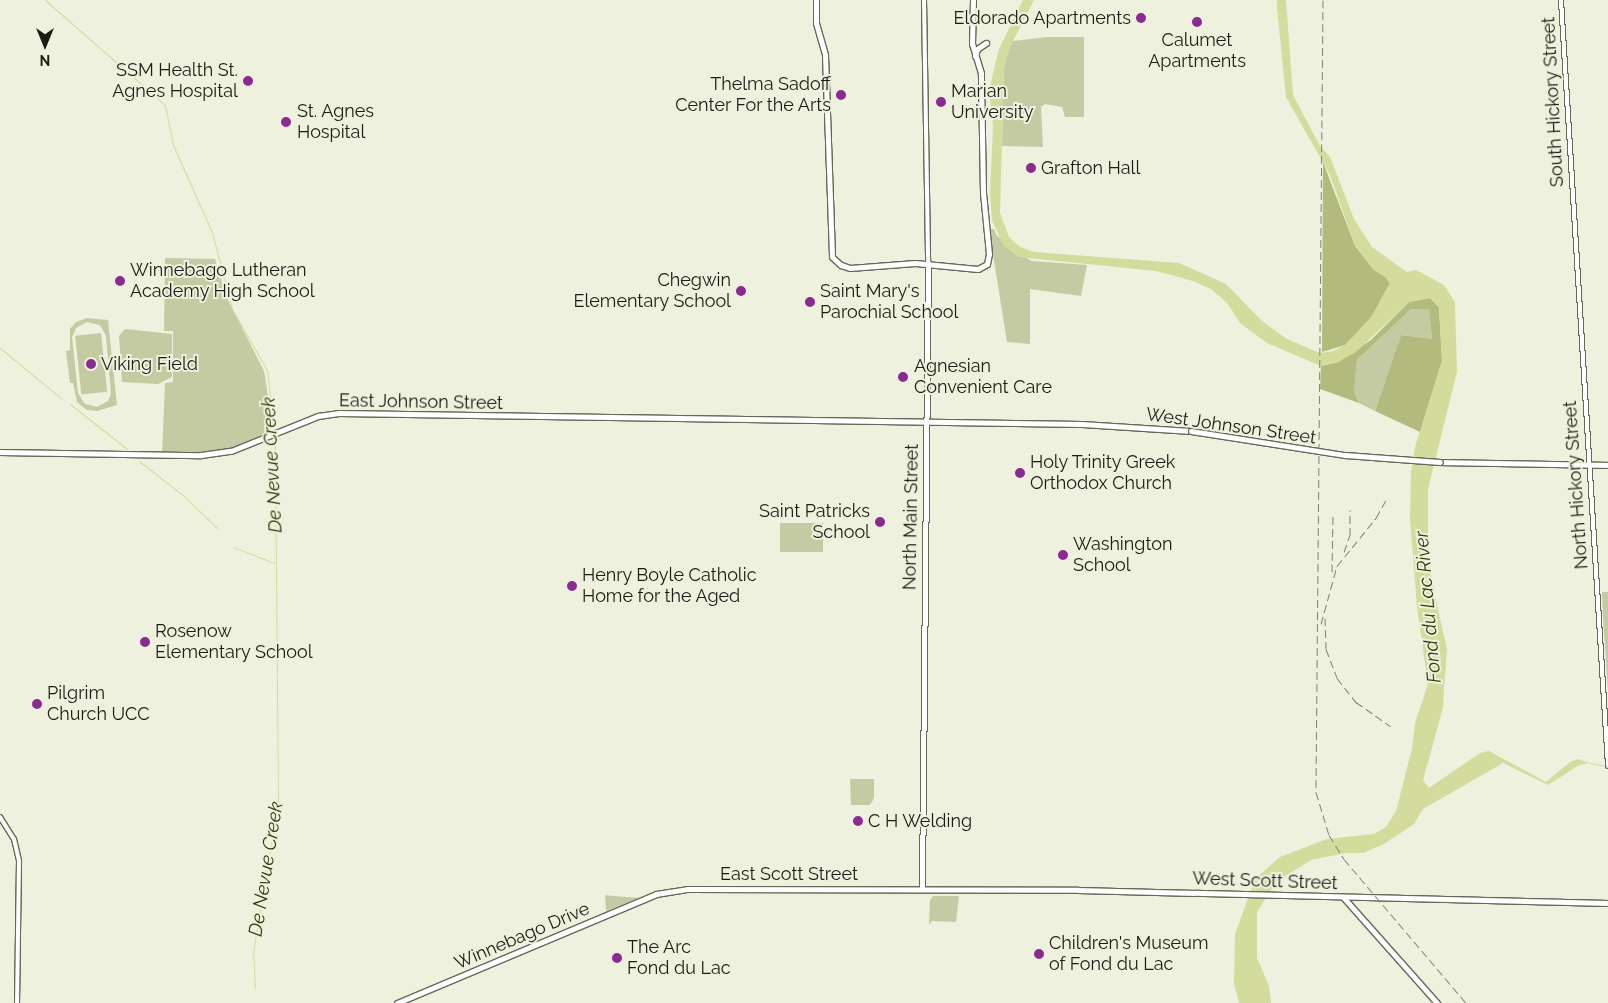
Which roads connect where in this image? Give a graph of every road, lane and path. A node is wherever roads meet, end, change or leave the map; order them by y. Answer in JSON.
{"nodes":[{"id":1,"x":816,"y":0,"type":"edge"},
{"id":2,"x":924,"y":0,"type":"edge"},
{"id":3,"x":973,"y":0,"type":"edge"},
{"id":4,"x":1561,"y":0,"type":"edge"},
{"id":5,"x":986,"y":43,"type":"dead end"},
{"id":6,"x":975,"y":56,"type":"junction"},
{"id":7,"x":1572,"y":202,"type":"joint"},
{"id":8,"x":915,"y":263,"type":"junction"},
{"id":9,"x":928,"y":263,"type":"junction"},
{"id":10,"x":951,"y":268,"type":"junction"},
{"id":11,"x":928,"y":274,"type":"junction"},
{"id":12,"x":849,"y":421,"type":"joint"},
{"id":13,"x":926,"y":423,"type":"junction"},
{"id":14,"x":0,"y":452,"type":"edge"},
{"id":15,"x":1589,"y":465,"type":"junction"},
{"id":16,"x":1608,"y":465,"type":"edge"},
{"id":17,"x":1608,"y":762,"type":"edge"},
{"id":18,"x":1608,"y":766,"type":"edge"},
{"id":19,"x":0,"y":817,"type":"edge"},
{"id":20,"x":922,"y":888,"type":"junction"},
{"id":21,"x":656,"y":894,"type":"joint"},
{"id":22,"x":1343,"y":897,"type":"junction"},
{"id":23,"x":1608,"y":903,"type":"edge"},
{"id":24,"x":17,"y":1003,"type":"edge"},
{"id":25,"x":397,"y":1003,"type":"edge"},
{"id":26,"x":1437,"y":1003,"type":"edge"}],
"edges":[{"from":1,"to":8,"type":"main road"},
{"from":2,"to":9,"type":"street","name":"North Main Street"},
{"from":3,"to":6,"type":"main road"},
{"from":4,"to":7,"type":"street","name":"South Hickory Street"},
{"from":5,"to":6,"type":"main road"},
{"from":6,"to":10,"type":"main road"},
{"from":7,"to":15,"type":"street","name":"North Hickory Street"},
{"from":8,"to":9,"type":"main road"},
{"from":8,"to":11,"type":"main road"},
{"from":9,"to":10,"type":"main road"},
{"from":9,"to":11,"type":"main road","name":"North Main Street"},
{"from":10,"to":11,"type":"main road"},
{"from":11,"to":13,"type":"main road","name":"North Main Street"},
{"from":12,"to":13,"type":"main road","name":"West Johnson Street"},
{"from":12,"to":14,"type":"main road","name":"East Johnson Street"},
{"from":13,"to":15,"type":"main road","name":"West Johnson Street","bridge":true},
{"from":13,"to":20,"type":"main road","name":"North Main Street"},
{"from":15,"to":16,"type":"main road","name":"West Johnson Street"},
{"from":15,"to":17,"type":"street","name":"North Hickory Street"},
{"from":17,"to":18,"type":"street","name":"North Hickory Street"},
{"from":19,"to":24,"type":"street"},
{"from":20,"to":21,"type":"main road","name":"East Scott Street"},
{"from":20,"to":22,"type":"main road","name":"West Scott Street"},
{"from":21,"to":25,"type":"main road","name":"Winnebago Drive"},
{"from":22,"to":23,"type":"main road","name":"West Scott Street"},
{"from":22,"to":26,"type":"main road"}]}
